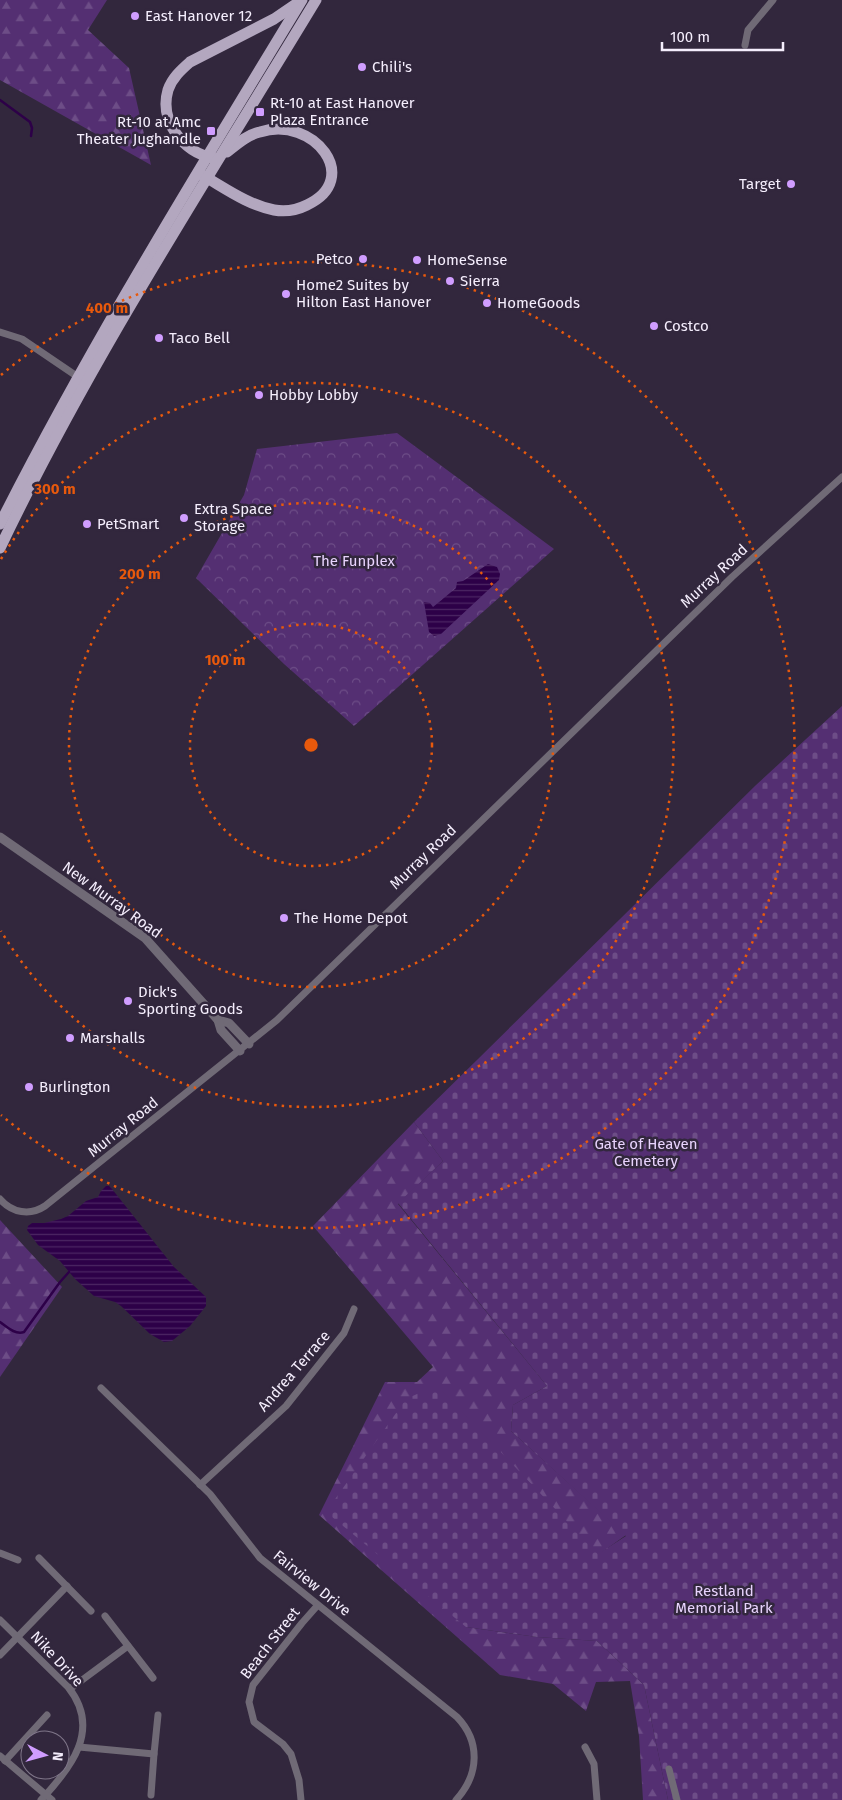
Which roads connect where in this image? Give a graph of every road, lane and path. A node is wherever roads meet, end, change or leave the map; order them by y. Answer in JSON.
{"nodes":[{"id":1,"x":302,"y":0,"type":"edge"},
{"id":2,"x":316,"y":0,"type":"edge"},
{"id":3,"x":773,"y":0,"type":"edge"},
{"id":4,"x":745,"y":45,"type":"dead end"},
{"id":5,"x":207,"y":156,"type":"junction"},
{"id":6,"x":222,"y":156,"type":"junction"},
{"id":7,"x":203,"y":176,"type":"junction"},
{"id":8,"x":0,"y":332,"type":"edge"},
{"id":9,"x":78,"y":377,"type":"junction"},
{"id":10,"x":842,"y":477,"type":"edge"},
{"id":11,"x":18,"y":489,"type":"junction"},
{"id":12,"x":0,"y":510,"type":"edge"},
{"id":13,"x":0,"y":524,"type":"edge"},
{"id":14,"x":0,"y":548,"type":"edge"},
{"id":15,"x":0,"y":837,"type":"edge"},
{"id":16,"x":218,"y":1020,"type":"junction"},
{"id":17,"x":249,"y":1044,"type":"junction"},
{"id":18,"x":240,"y":1051,"type":"junction"},
{"id":19,"x":0,"y":1199,"type":"edge"},
{"id":20,"x":354,"y":1309,"type":"dead end"},
{"id":21,"x":100,"y":1388,"type":"dead end"},
{"id":22,"x":200,"y":1485,"type":"junction"},
{"id":23,"x":0,"y":1553,"type":"edge"},
{"id":24,"x":39,"y":1558,"type":"dead end"},
{"id":25,"x":18,"y":1560,"type":"dead end"},
{"id":26,"x":67,"y":1586,"type":"junction"},
{"id":27,"x":317,"y":1606,"type":"junction"},
{"id":28,"x":91,"y":1610,"type":"dead end"},
{"id":29,"x":105,"y":1616,"type":"dead end"},
{"id":30,"x":0,"y":1620,"type":"edge"},
{"id":31,"x":18,"y":1637,"type":"junction"},
{"id":32,"x":128,"y":1646,"type":"junction"},
{"id":33,"x":0,"y":1655,"type":"edge"},
{"id":34,"x":153,"y":1678,"type":"dead end"},
{"id":35,"x":70,"y":1690,"type":"junction"},
{"id":36,"x":47,"y":1715,"type":"dead end"},
{"id":37,"x":158,"y":1715,"type":"dead end"},
{"id":38,"x":79,"y":1747,"type":"junction"},
{"id":39,"x":585,"y":1747,"type":"dead end"},
{"id":40,"x":154,"y":1754,"type":"junction"},
{"id":41,"x":3,"y":1759,"type":"edge"},
{"id":42,"x":669,"y":1769,"type":"dead end"},
{"id":43,"x":151,"y":1795,"type":"dead end"},
{"id":44,"x":46,"y":1798,"type":"edge"},
{"id":45,"x":301,"y":1800,"type":"edge"},
{"id":46,"x":456,"y":1800,"type":"edge"},
{"id":47,"x":596,"y":1800,"type":"edge"},
{"id":48,"x":677,"y":1800,"type":"edge"}],
"edges":[{"from":1,"to":5,"type":"main road"},
{"from":1,"to":5,"type":"main road"},
{"from":2,"to":6,"type":"main road"},
{"from":3,"to":4,"type":"street"},
{"from":5,"to":6,"type":"main road"},
{"from":5,"to":7,"type":"main road"},
{"from":6,"to":7,"type":"main road"},
{"from":6,"to":7,"type":"main road"},
{"from":7,"to":9,"type":"main road"},
{"from":7,"to":14,"type":"main road"},
{"from":8,"to":9,"type":"street"},
{"from":9,"to":11,"type":"main road"},
{"from":10,"to":17,"type":"street","name":"Murray Road"},
{"from":11,"to":12,"type":"main road"},
{"from":11,"to":13,"type":"main road"},
{"from":15,"to":16,"type":"street","name":"New Murray Road"},
{"from":16,"to":17,"type":"street","name":"New Murray Road"},
{"from":16,"to":18,"type":"street","name":"New Murray Road"},
{"from":17,"to":18,"type":"street","name":"Murray Road"},
{"from":18,"to":19,"type":"street","name":"Murray Road"},
{"from":20,"to":22,"type":"street","name":"Andrea Terrace"},
{"from":21,"to":22,"type":"street","name":"Fairview Drive"},
{"from":22,"to":27,"type":"street","name":"Fairview Drive"},
{"from":23,"to":25,"type":"street"},
{"from":24,"to":26,"type":"street"},
{"from":26,"to":28,"type":"street"},
{"from":26,"to":31,"type":"street"},
{"from":27,"to":45,"type":"street","name":"Beach Street"},
{"from":27,"to":46,"type":"street","name":"Fairview Drive"},
{"from":29,"to":32,"type":"street"},
{"from":30,"to":31,"type":"street","name":"Nike Drive"},
{"from":31,"to":33,"type":"street"},
{"from":31,"to":35,"type":"street","name":"Nike Drive"},
{"from":32,"to":34,"type":"street"},
{"from":32,"to":35,"type":"street"},
{"from":35,"to":38,"type":"street","name":"Nike Drive"},
{"from":36,"to":41,"type":"street"},
{"from":37,"to":40,"type":"street"},
{"from":38,"to":40,"type":"street"},
{"from":38,"to":44,"type":"street","name":"Nike Drive"},
{"from":39,"to":47,"type":"street"},
{"from":40,"to":43,"type":"street"},
{"from":41,"to":44,"type":"street"},
{"from":42,"to":48,"type":"street"}]}
